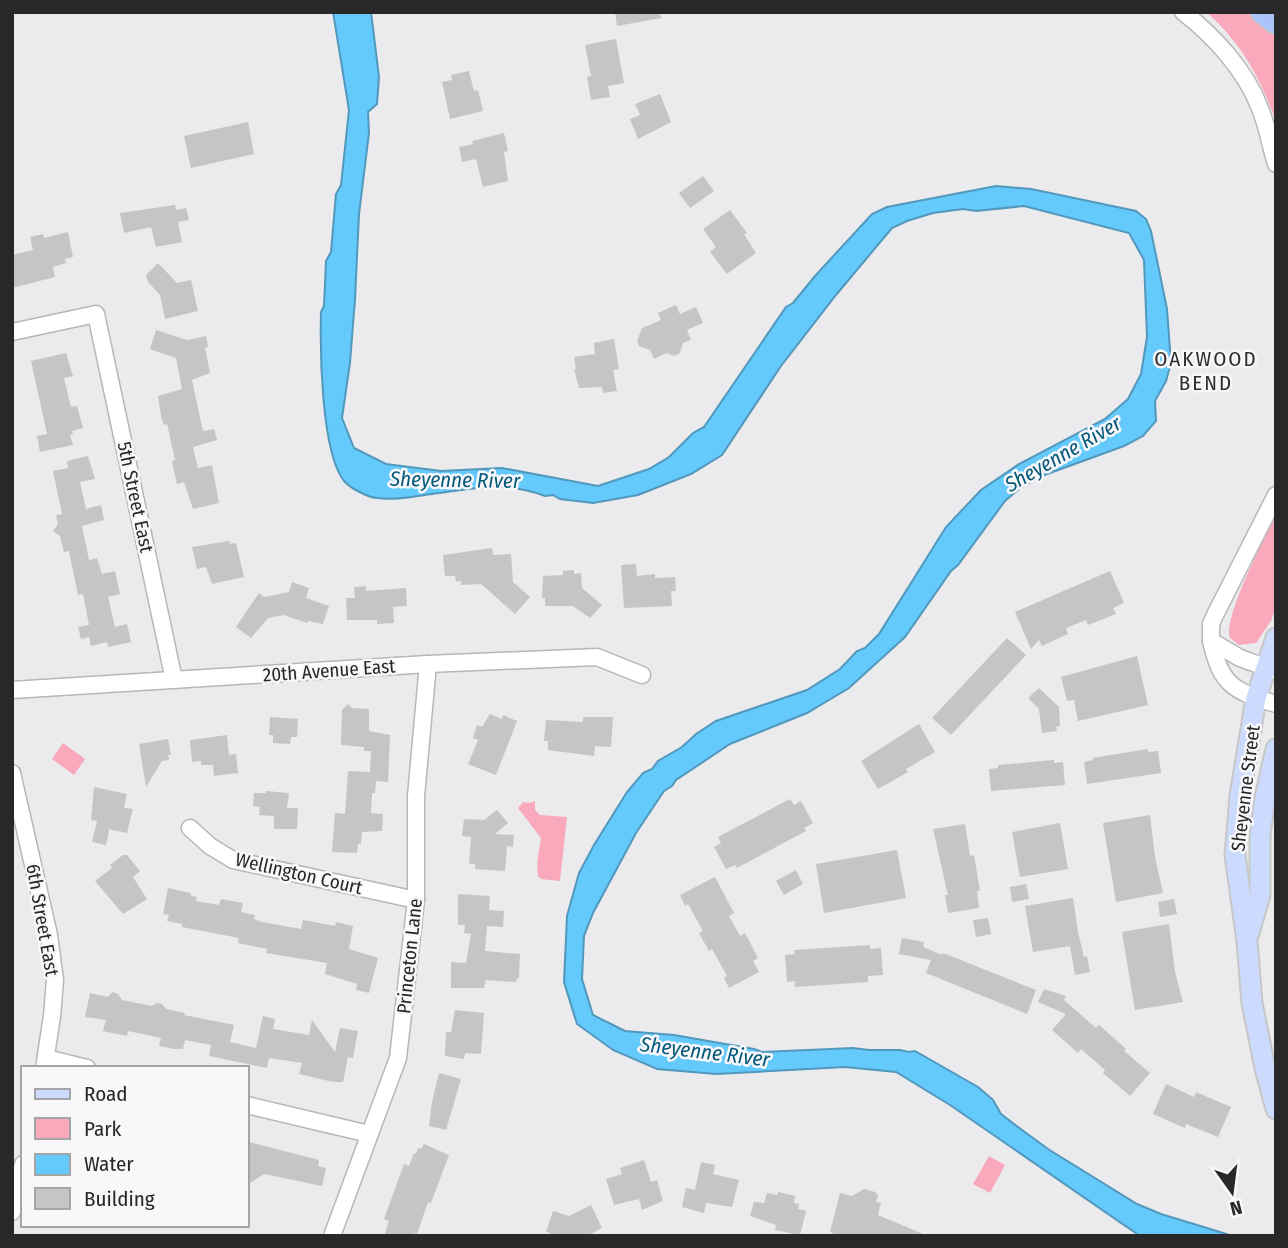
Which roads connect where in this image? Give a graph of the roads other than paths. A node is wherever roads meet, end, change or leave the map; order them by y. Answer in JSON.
{"nodes":[{"id":1,"x":1183,"y":12,"type":"edge"},
{"id":2,"x":1263,"y":12,"type":"edge"},
{"id":3,"x":1276,"y":22,"type":"edge"},
{"id":4,"x":1276,"y":164,"type":"edge"},
{"id":5,"x":12,"y":332,"type":"edge"},
{"id":6,"x":1276,"y":495,"type":"edge"},
{"id":7,"x":1276,"y":638,"type":"edge"},
{"id":8,"x":1211,"y":641,"type":"junction"},
{"id":9,"x":428,"y":664,"type":"junction"},
{"id":10,"x":1271,"y":669,"type":"edge"},
{"id":11,"x":642,"y":675,"type":"dead end"},
{"id":12,"x":174,"y":680,"type":"junction"},
{"id":13,"x":12,"y":690,"type":"edge"},
{"id":14,"x":1256,"y":698,"type":"junction"},
{"id":15,"x":1276,"y":704,"type":"edge"},
{"id":16,"x":1276,"y":749,"type":"edge"},
{"id":17,"x":12,"y":773,"type":"edge"},
{"id":18,"x":190,"y":828,"type":"dead end"},
{"id":19,"x":416,"y":900,"type":"junction"},
{"id":20,"x":1247,"y":941,"type":"junction"},
{"id":21,"x":45,"y":1063,"type":"edge"},
{"id":22,"x":1272,"y":1065,"type":"edge"},
{"id":23,"x":70,"y":1066,"type":"edge"},
{"id":24,"x":248,"y":1105,"type":"edge"},
{"id":25,"x":1276,"y":1109,"type":"edge"},
{"id":26,"x":369,"y":1134,"type":"junction"},
{"id":27,"x":21,"y":1173,"type":"edge"},
{"id":28,"x":12,"y":1212,"type":"edge"},
{"id":29,"x":332,"y":1236,"type":"edge"}],
"edges":[{"from":1,"to":4,"type":"street"},
{"from":2,"to":3,"type":"highway"},
{"from":5,"to":12,"type":"street","name":"5th Street East"},
{"from":6,"to":8,"type":"street"},
{"from":7,"to":10,"type":"main road","name":"Sheyenne Street"},
{"from":8,"to":10,"type":"street"},
{"from":8,"to":14,"type":"street"},
{"from":9,"to":11,"type":"street","name":"20th Avenue East"},
{"from":9,"to":12,"type":"street","name":"20th Avenue East"},
{"from":9,"to":19,"type":"street","name":"Princeton Lane"},
{"from":10,"to":14,"type":"main road","name":"Sheyenne Street"},
{"from":12,"to":13,"type":"street","name":"20th Avenue East"},
{"from":14,"to":15,"type":"street"},
{"from":14,"to":20,"type":"main road","name":"Sheyenne Street"},
{"from":16,"to":20,"type":"main road","name":"Sheyenne Street"},
{"from":17,"to":21,"type":"street","name":"6th Street East"},
{"from":18,"to":19,"type":"street","name":"Wellington Court"},
{"from":19,"to":26,"type":"street","name":"Princeton Lane"},
{"from":20,"to":22,"type":"main road","name":"Sheyenne Street"},
{"from":21,"to":23,"type":"street"},
{"from":22,"to":25,"type":"main road","name":"Sheyenne Street"},
{"from":24,"to":26,"type":"street"},
{"from":26,"to":29,"type":"street","name":"Princeton Lane"},
{"from":27,"to":28,"type":"street"}]}
